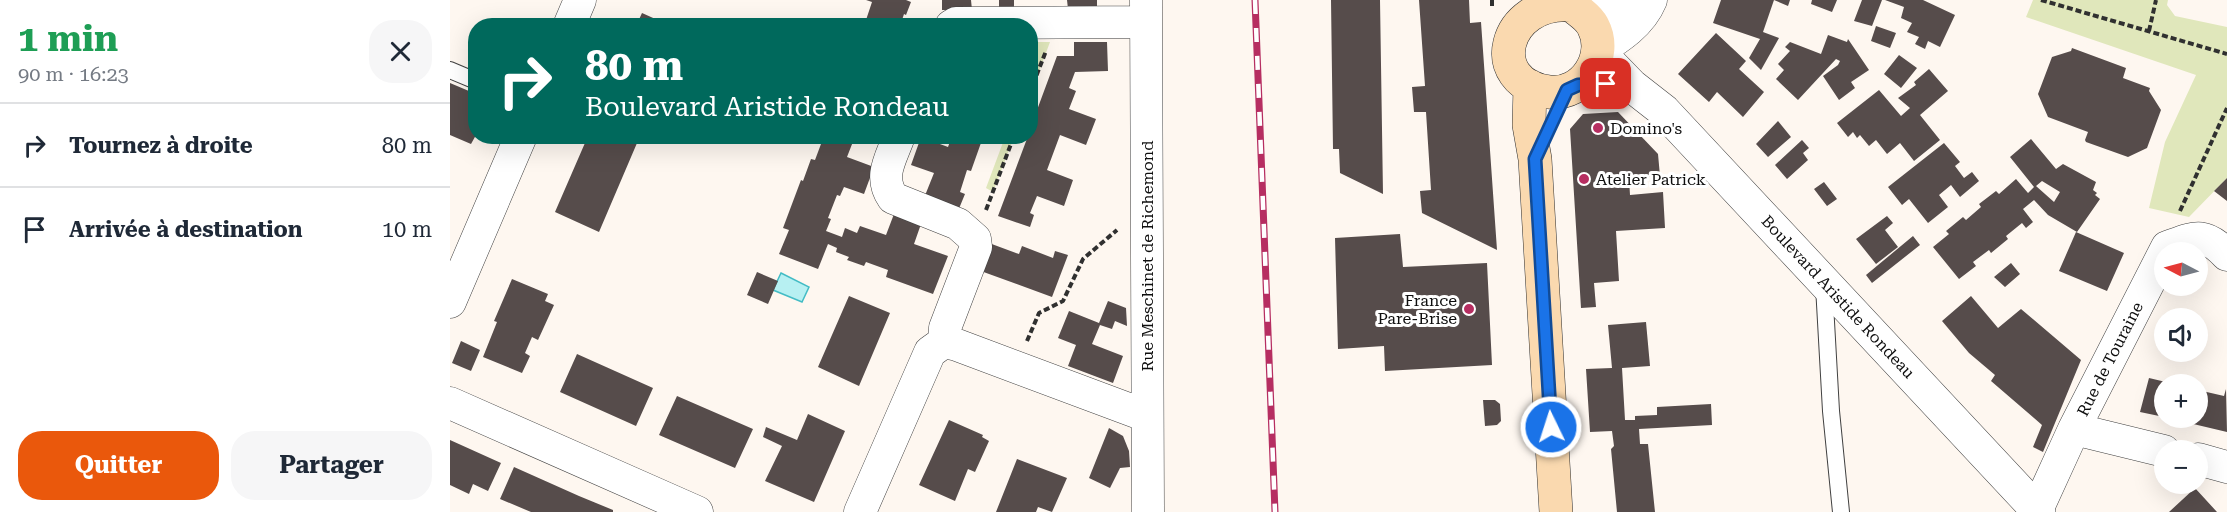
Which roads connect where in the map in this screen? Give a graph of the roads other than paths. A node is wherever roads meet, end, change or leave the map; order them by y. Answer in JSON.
{"nodes":[{"id":1,"x":580,"y":0,"type":"edge"},
{"id":2,"x":1651,"y":1,"type":"edge"},
{"id":3,"x":1520,"y":7,"type":"edge"},
{"id":4,"x":1574,"y":7,"type":"edge"},
{"id":5,"x":1146,"y":11,"type":"edge"},
{"id":6,"x":572,"y":18,"type":"edge"},
{"id":7,"x":1038,"y":22,"type":"edge"},
{"id":8,"x":1598,"y":51,"type":"junction"},
{"id":9,"x":450,"y":70,"type":"edge"},
{"id":10,"x":468,"y":78,"type":"edge"},
{"id":11,"x":1530,"y":86,"type":"junction"},
{"id":12,"x":1632,"y":86,"type":"junction"},
{"id":13,"x":1572,"y":88,"type":"junction"},
{"id":14,"x":518,"y":144,"type":"edge"},
{"id":15,"x":896,"y":144,"type":"edge"},
{"id":16,"x":1535,"y":159,"type":"junction"},
{"id":17,"x":2227,"y":255,"type":"edge"},
{"id":18,"x":1824,"y":282,"type":"junction"},
{"id":19,"x":450,"y":302,"type":"edge"},
{"id":20,"x":944,"y":342,"type":"junction"},
{"id":21,"x":450,"y":403,"type":"edge"},
{"id":22,"x":1147,"y":416,"type":"junction"},
{"id":23,"x":2074,"y":429,"type":"junction"},
{"id":24,"x":2154,"y":449,"type":"edge"},
{"id":25,"x":2208,"y":461,"type":"edge"},
{"id":26,"x":2227,"y":466,"type":"edge"},
{"id":27,"x":2037,"y":511,"type":"edge"},
{"id":28,"x":697,"y":512,"type":"edge"},
{"id":29,"x":860,"y":512,"type":"edge"},
{"id":30,"x":1148,"y":512,"type":"edge"},
{"id":31,"x":1557,"y":512,"type":"edge"},
{"id":32,"x":1841,"y":512,"type":"edge"}],
"edges":[{"from":1,"to":6,"type":"street"},
{"from":2,"to":4,"type":"street"},
{"from":2,"to":8,"type":"street"},
{"from":3,"to":4,"type":"main road"},
{"from":3,"to":11,"type":"main road"},
{"from":4,"to":8,"type":"main road"},
{"from":5,"to":7,"type":"street"},
{"from":5,"to":22,"type":"street","name":"Rue Meschinet de Richemond"},
{"from":8,"to":12,"type":"street","name":"Boulevard Aristide Rondeau"},
{"from":8,"to":13,"type":"main road"},
{"from":9,"to":10,"type":"lane"},
{"from":11,"to":13,"type":"main road"},
{"from":11,"to":16,"type":"main road"},
{"from":12,"to":13,"type":"street"},
{"from":12,"to":18,"type":"street","name":"Boulevard Aristide Rondeau"},
{"from":13,"to":16,"type":"main road"},
{"from":14,"to":19,"type":"street"},
{"from":15,"to":20,"type":"street"},
{"from":16,"to":31,"type":"main road"},
{"from":17,"to":23,"type":"street","name":"Rue de Touraine"},
{"from":18,"to":27,"type":"street","name":"Boulevard Aristide Rondeau"},
{"from":18,"to":32,"type":"lane"},
{"from":20,"to":22,"type":"street"},
{"from":20,"to":29,"type":"street"},
{"from":21,"to":28,"type":"street"},
{"from":22,"to":30,"type":"street","name":"Rue Meschinet de Richemond"},
{"from":23,"to":24,"type":"street"},
{"from":23,"to":27,"type":"street","name":"Rue de Touraine"},
{"from":25,"to":26,"type":"street"}]}
